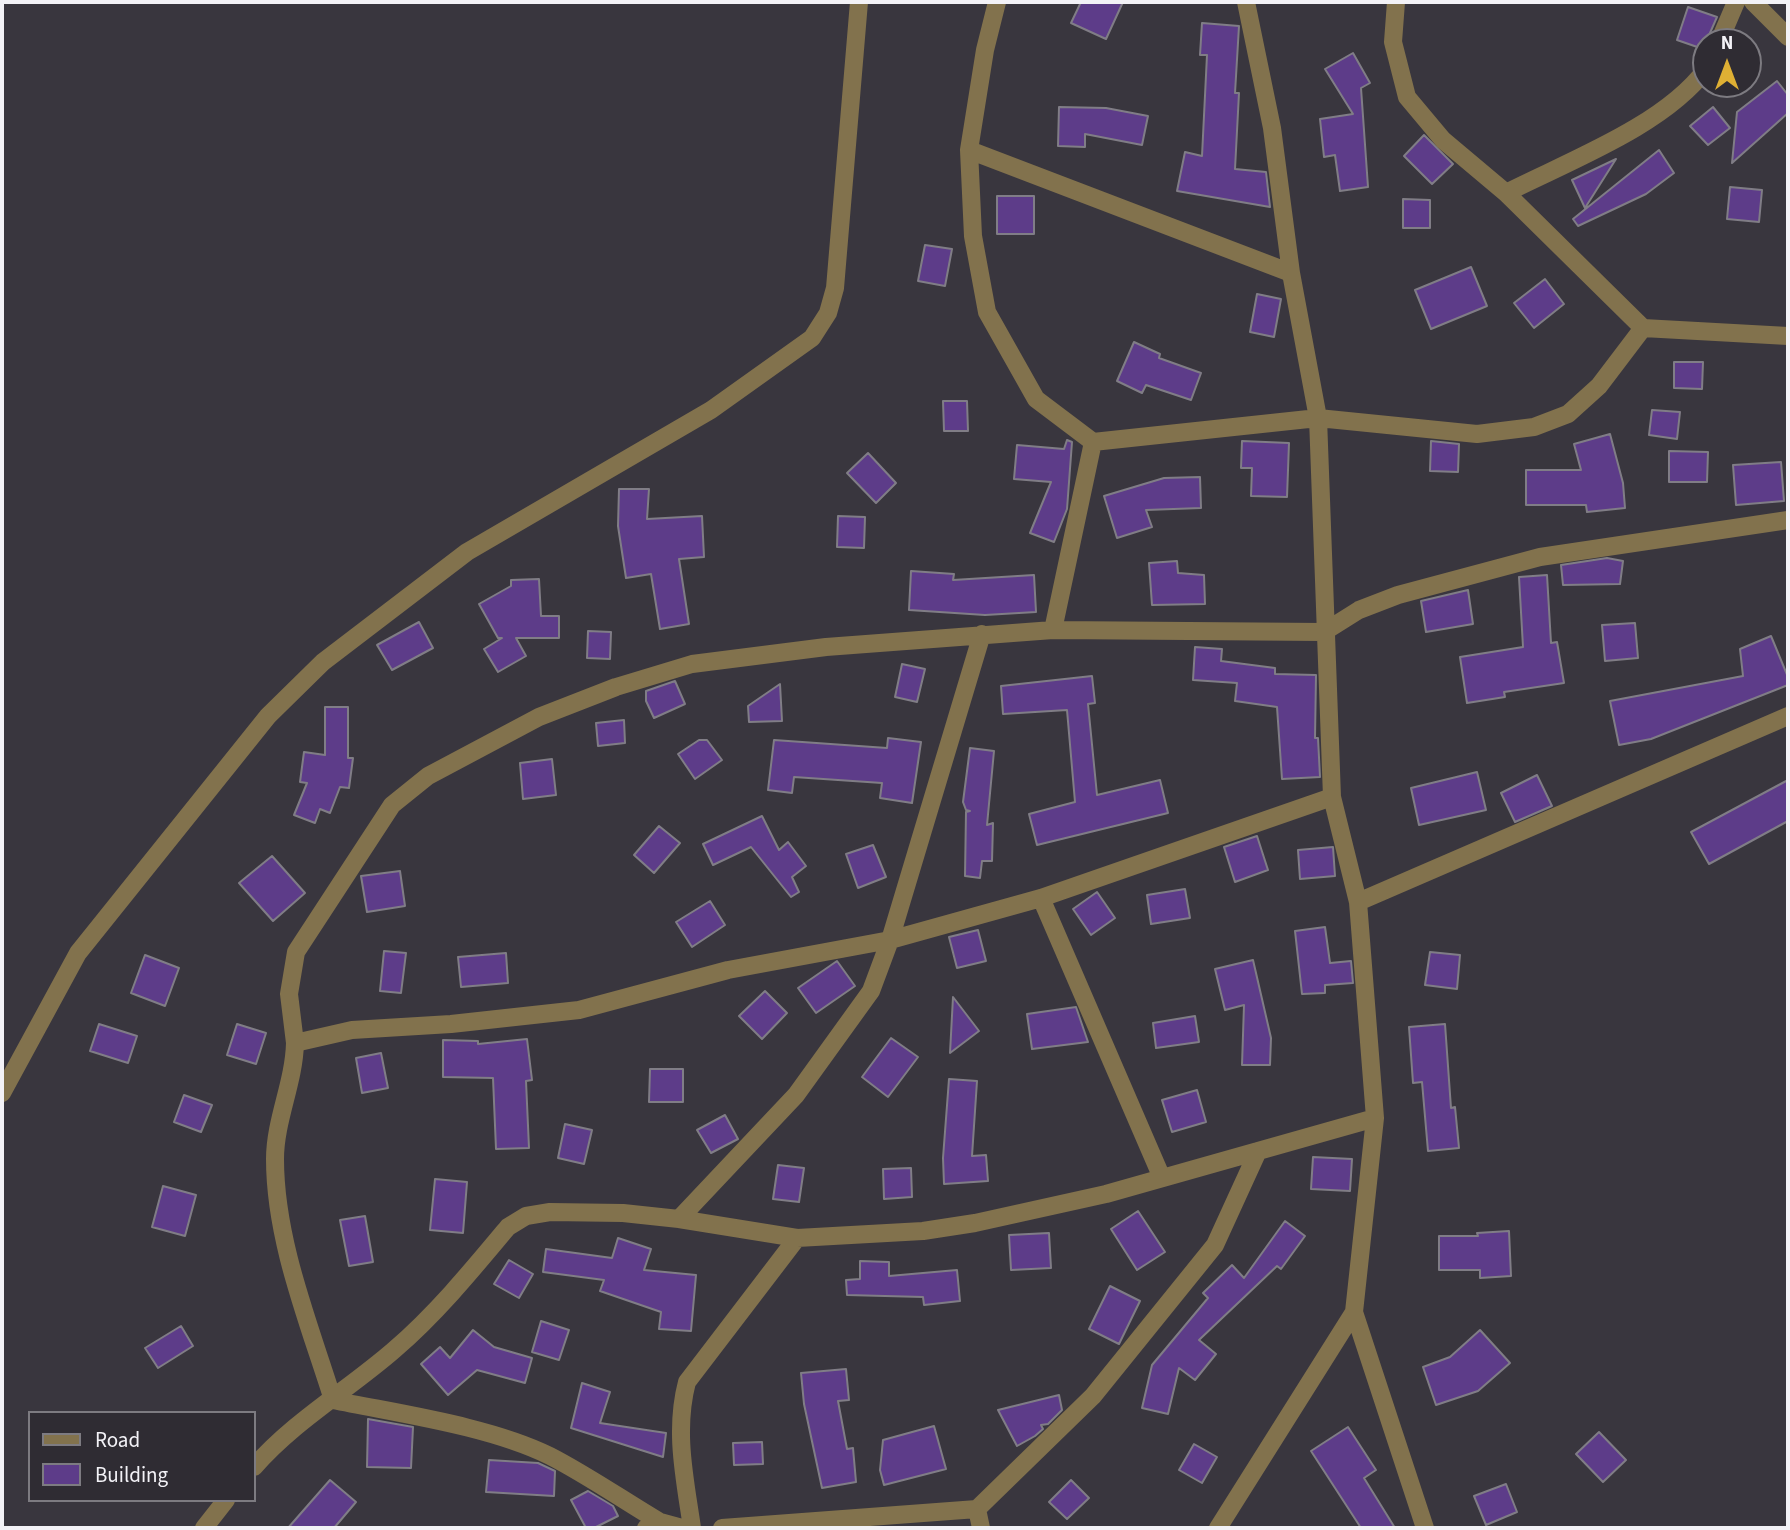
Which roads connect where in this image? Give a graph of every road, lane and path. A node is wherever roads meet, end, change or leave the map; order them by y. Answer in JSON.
{"nodes":[{"id":1,"x":859,"y":2,"type":"edge"},
{"id":2,"x":997,"y":2,"type":"edge"},
{"id":3,"x":1246,"y":2,"type":"edge"},
{"id":4,"x":1396,"y":2,"type":"edge"},
{"id":5,"x":1736,"y":2,"type":"edge"},
{"id":6,"x":1753,"y":2,"type":"edge"},
{"id":7,"x":1725,"y":28,"type":"edge"},
{"id":8,"x":1788,"y":37,"type":"edge"},
{"id":9,"x":1692,"y":88,"type":"edge"},
{"id":10,"x":969,"y":150,"type":"junction"},
{"id":11,"x":1506,"y":193,"type":"junction"},
{"id":12,"x":1291,"y":273,"type":"junction"},
{"id":13,"x":1643,"y":328,"type":"junction"},
{"id":14,"x":1788,"y":336,"type":"edge"},
{"id":15,"x":1318,"y":418,"type":"junction"},
{"id":16,"x":1093,"y":442,"type":"junction"},
{"id":17,"x":1788,"y":520,"type":"edge"},
{"id":18,"x":1053,"y":630,"type":"junction"},
{"id":19,"x":1324,"y":632,"type":"junction"},
{"id":20,"x":982,"y":634,"type":"junction"},
{"id":21,"x":1788,"y":716,"type":"edge"},
{"id":22,"x":1332,"y":797,"type":"junction"},
{"id":23,"x":1041,"y":898,"type":"junction"},
{"id":24,"x":1359,"y":902,"type":"junction"},
{"id":25,"x":890,"y":940,"type":"junction"},
{"id":26,"x":295,"y":1043,"type":"junction"},
{"id":27,"x":2,"y":1093,"type":"edge"},
{"id":28,"x":1375,"y":1118,"type":"junction"},
{"id":29,"x":1258,"y":1151,"type":"junction"},
{"id":30,"x":1162,"y":1178,"type":"junction"},
{"id":31,"x":679,"y":1219,"type":"junction"},
{"id":32,"x":797,"y":1238,"type":"junction"},
{"id":33,"x":1354,"y":1312,"type":"junction"},
{"id":34,"x":333,"y":1400,"type":"junction"},
{"id":35,"x":256,"y":1465,"type":"edge"},
{"id":36,"x":224,"y":1502,"type":"edge"},
{"id":37,"x":976,"y":1509,"type":"junction"},
{"id":38,"x":653,"y":1525,"type":"edge"},
{"id":39,"x":204,"y":1528,"type":"edge"},
{"id":40,"x":682,"y":1528,"type":"edge"},
{"id":41,"x":692,"y":1528,"type":"edge"},
{"id":42,"x":722,"y":1528,"type":"edge"},
{"id":43,"x":981,"y":1528,"type":"edge"},
{"id":44,"x":1219,"y":1528,"type":"edge"},
{"id":45,"x":1425,"y":1528,"type":"edge"}],
"edges":[{"from":1,"to":27,"type":"street"},
{"from":2,"to":10,"type":"street"},
{"from":3,"to":12,"type":"street"},
{"from":4,"to":11,"type":"street"},
{"from":5,"to":7,"type":"street"},
{"from":6,"to":8,"type":"street"},
{"from":9,"to":11,"type":"street"},
{"from":10,"to":12,"type":"street"},
{"from":10,"to":16,"type":"street"},
{"from":11,"to":13,"type":"street"},
{"from":12,"to":15,"type":"street"},
{"from":13,"to":14,"type":"street"},
{"from":13,"to":15,"type":"street"},
{"from":15,"to":16,"type":"street"},
{"from":15,"to":19,"type":"street"},
{"from":16,"to":18,"type":"street"},
{"from":17,"to":19,"type":"street"},
{"from":18,"to":19,"type":"street"},
{"from":18,"to":20,"type":"street"},
{"from":19,"to":22,"type":"street"},
{"from":20,"to":25,"type":"street"},
{"from":20,"to":26,"type":"street"},
{"from":21,"to":24,"type":"street"},
{"from":22,"to":23,"type":"street"},
{"from":22,"to":24,"type":"street"},
{"from":23,"to":25,"type":"street"},
{"from":23,"to":30,"type":"street"},
{"from":24,"to":28,"type":"street"},
{"from":25,"to":26,"type":"street"},
{"from":25,"to":31,"type":"street"},
{"from":26,"to":34,"type":"street"},
{"from":28,"to":29,"type":"street"},
{"from":28,"to":33,"type":"street"},
{"from":29,"to":30,"type":"street"},
{"from":29,"to":37,"type":"street"},
{"from":30,"to":32,"type":"street"},
{"from":31,"to":32,"type":"street"},
{"from":31,"to":34,"type":"street"},
{"from":32,"to":41,"type":"street"},
{"from":33,"to":44,"type":"street"},
{"from":33,"to":45,"type":"street"},
{"from":34,"to":35,"type":"street"},
{"from":34,"to":38,"type":"street"},
{"from":36,"to":39,"type":"street"},
{"from":37,"to":42,"type":"street"},
{"from":37,"to":43,"type":"street"},
{"from":38,"to":40,"type":"street"}]}
